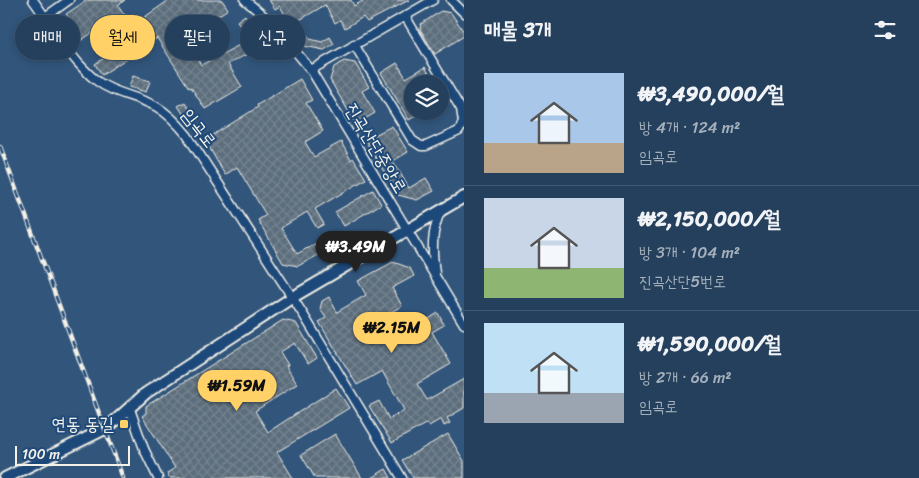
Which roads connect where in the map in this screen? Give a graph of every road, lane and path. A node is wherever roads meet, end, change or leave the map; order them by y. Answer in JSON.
{"nodes":[{"id":1,"x":33,"y":0,"type":"edge"},
{"id":2,"x":69,"y":0,"type":"edge"},
{"id":3,"x":245,"y":0,"type":"edge"},
{"id":4,"x":433,"y":0,"type":"edge"},
{"id":5,"x":451,"y":0,"type":"edge"},
{"id":6,"x":464,"y":13,"type":"edge"},
{"id":7,"x":44,"y":15,"type":"edge"},
{"id":8,"x":48,"y":15,"type":"edge"},
{"id":9,"x":405,"y":16,"type":"junction"},
{"id":10,"x":354,"y":44,"type":"junction"},
{"id":11,"x":77,"y":60,"type":"edge"},
{"id":12,"x":311,"y":70,"type":"junction"},
{"id":13,"x":464,"y":197,"type":"edge"},
{"id":14,"x":442,"y":208,"type":"junction"},
{"id":15,"x":407,"y":228,"type":"junction"},
{"id":16,"x":435,"y":277,"type":"junction"},
{"id":17,"x":293,"y":297,"type":"junction"},
{"id":18,"x":464,"y":324,"type":"edge"},
{"id":19,"x":130,"y":409,"type":"junction"},
{"id":20,"x":5,"y":478,"type":"edge"},
{"id":21,"x":158,"y":478,"type":"edge"},
{"id":22,"x":402,"y":478,"type":"edge"}],
"edges":[{"from":1,"to":7,"type":"street","name":"임곡로"},
{"from":2,"to":8,"type":"street"},
{"from":3,"to":12,"type":"street","name":"진곡산단중앙로"},
{"from":4,"to":9,"type":"street"},
{"from":5,"to":6,"type":"street"},
{"from":9,"to":10,"type":"street"},
{"from":9,"to":10,"type":"street"},
{"from":10,"to":12,"type":"street"},
{"from":11,"to":17,"type":"street","name":"임곡로"},
{"from":12,"to":15,"type":"street","name":"진곡산단중앙로"},
{"from":13,"to":14,"type":"main road"},
{"from":14,"to":15,"type":"main road"},
{"from":14,"to":16,"type":"street"},
{"from":15,"to":16,"type":"street","name":"진곡산단중앙로"},
{"from":15,"to":17,"type":"main road"},
{"from":16,"to":18,"type":"street","name":"진곡산단중앙로"},
{"from":17,"to":19,"type":"main road"},
{"from":17,"to":22,"type":"street","name":"임곡로"},
{"from":19,"to":20,"type":"main road"},
{"from":19,"to":21,"type":"street"}]}
